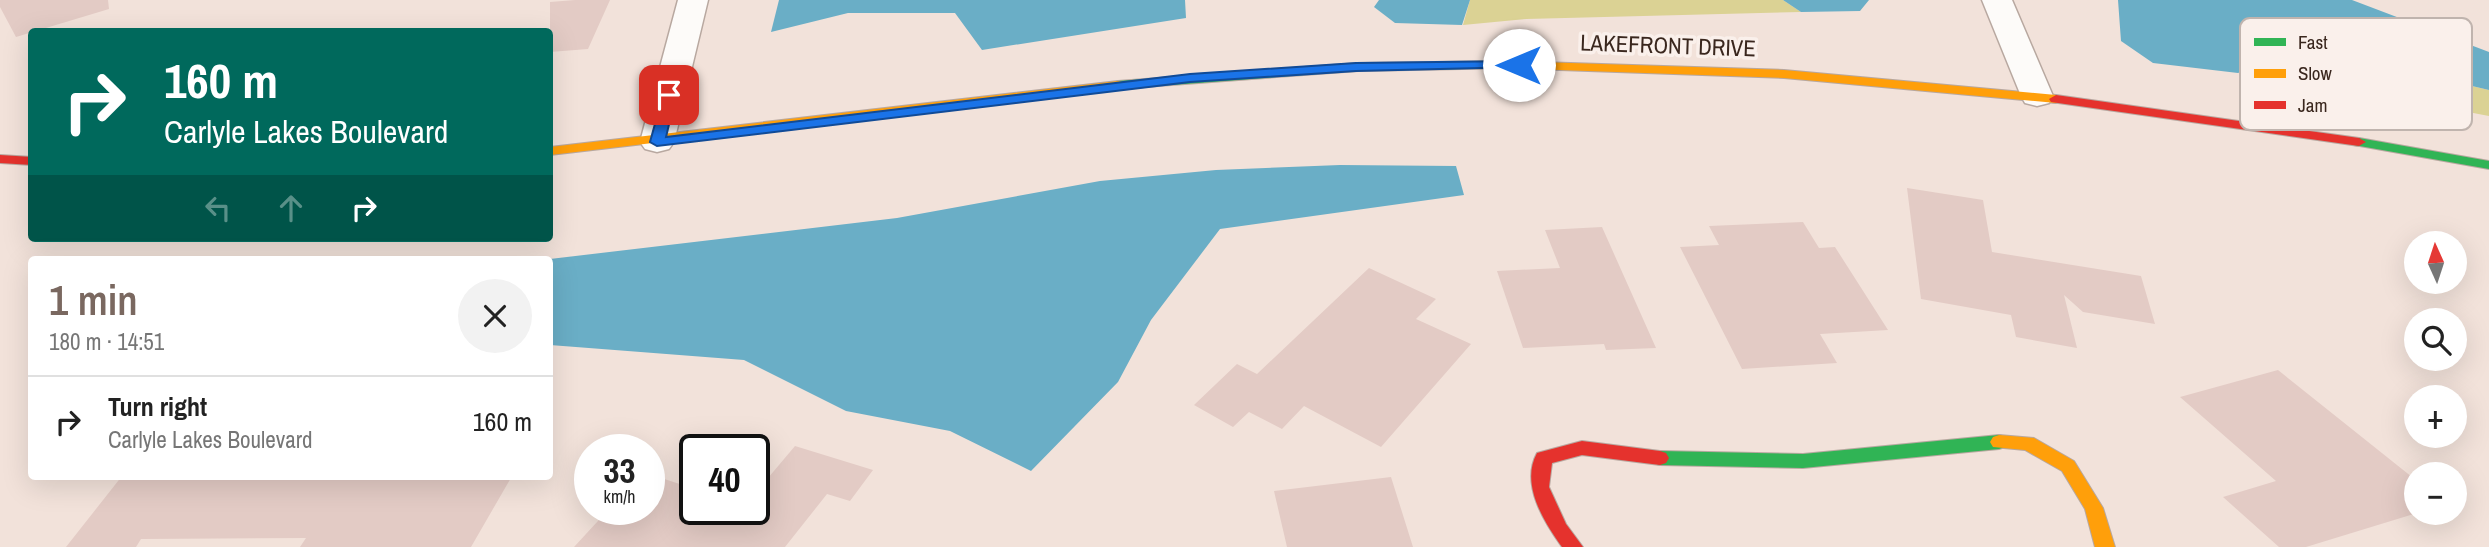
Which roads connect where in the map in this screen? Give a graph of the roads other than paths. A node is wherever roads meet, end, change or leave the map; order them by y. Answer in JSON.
{"nodes":[{"id":1,"x":693,"y":0,"type":"edge"},
{"id":2,"x":1997,"y":0,"type":"edge"},
{"id":3,"x":2037,"y":96,"type":"junction"},
{"id":4,"x":2240,"y":124,"type":"edge"},
{"id":5,"x":2285,"y":130,"type":"edge"},
{"id":6,"x":657,"y":142,"type":"junction"},
{"id":7,"x":553,"y":151,"type":"edge"},
{"id":8,"x":0,"y":159,"type":"edge"},
{"id":9,"x":28,"y":161,"type":"edge"},
{"id":10,"x":2489,"y":164,"type":"edge"},
{"id":11,"x":1573,"y":547,"type":"edge"},
{"id":12,"x":2105,"y":547,"type":"edge"}],
"edges":[{"from":1,"to":6,"type":"street"},
{"from":2,"to":3,"type":"street"},
{"from":3,"to":4,"type":"street","name":"LAKEFRONT DRIVE"},
{"from":3,"to":6,"type":"street","name":"LAKEFRONT DRIVE"},
{"from":5,"to":10,"type":"street","name":"LAKEFRONT DRIVE"},
{"from":6,"to":7,"type":"street","name":"LAKEFRONT DRIVE"},
{"from":8,"to":9,"type":"street"},
{"from":11,"to":12,"type":"street"}]}
